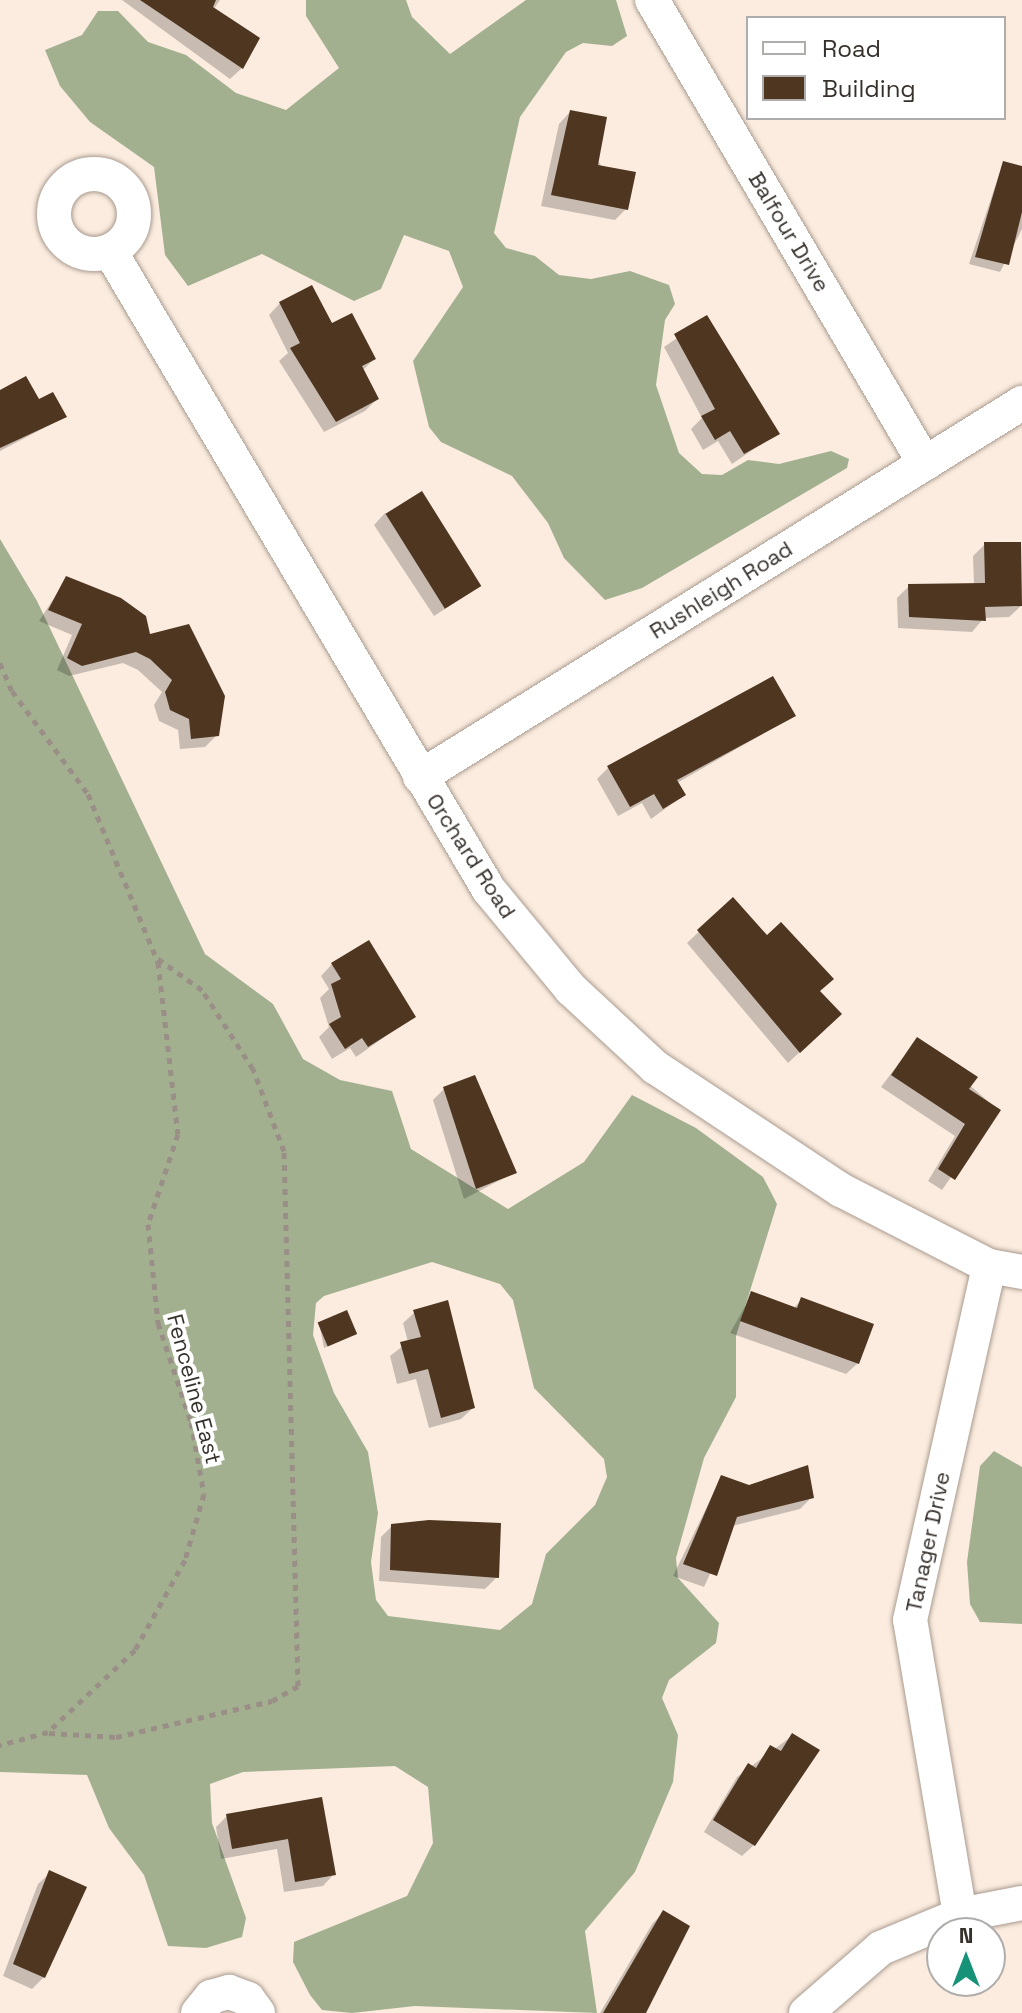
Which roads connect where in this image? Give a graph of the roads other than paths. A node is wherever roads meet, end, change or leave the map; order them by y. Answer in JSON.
{"nodes":[{"id":1,"x":652,"y":0,"type":"edge"},
{"id":2,"x":110,"y":251,"type":"dead end"},
{"id":3,"x":1022,"y":403,"type":"edge"},
{"id":4,"x":925,"y":464,"type":"junction"},
{"id":5,"x":420,"y":777,"type":"junction"},
{"id":6,"x":989,"y":1266,"type":"junction"},
{"id":7,"x":1022,"y":1272,"type":"edge"},
{"id":8,"x":1022,"y":1903,"type":"edge"},
{"id":9,"x":960,"y":1915,"type":"junction"},
{"id":10,"x":198,"y":2013,"type":"edge"},
{"id":11,"x":258,"y":2013,"type":"edge"},
{"id":12,"x":806,"y":2013,"type":"edge"}],
"edges":[{"from":1,"to":4,"type":"street","name":"Balfour Drive"},
{"from":2,"to":5,"type":"street","name":"Orchard Road"},
{"from":3,"to":4,"type":"street","name":"Rushleigh Road"},
{"from":4,"to":5,"type":"street","name":"Rushleigh Road"},
{"from":5,"to":6,"type":"street","name":"Orchard Road"},
{"from":6,"to":7,"type":"street","name":"Orchard Road"},
{"from":6,"to":9,"type":"street","name":"Tanager Drive"},
{"from":8,"to":9,"type":"street"},
{"from":9,"to":12,"type":"street"},
{"from":10,"to":11,"type":"street"}]}
